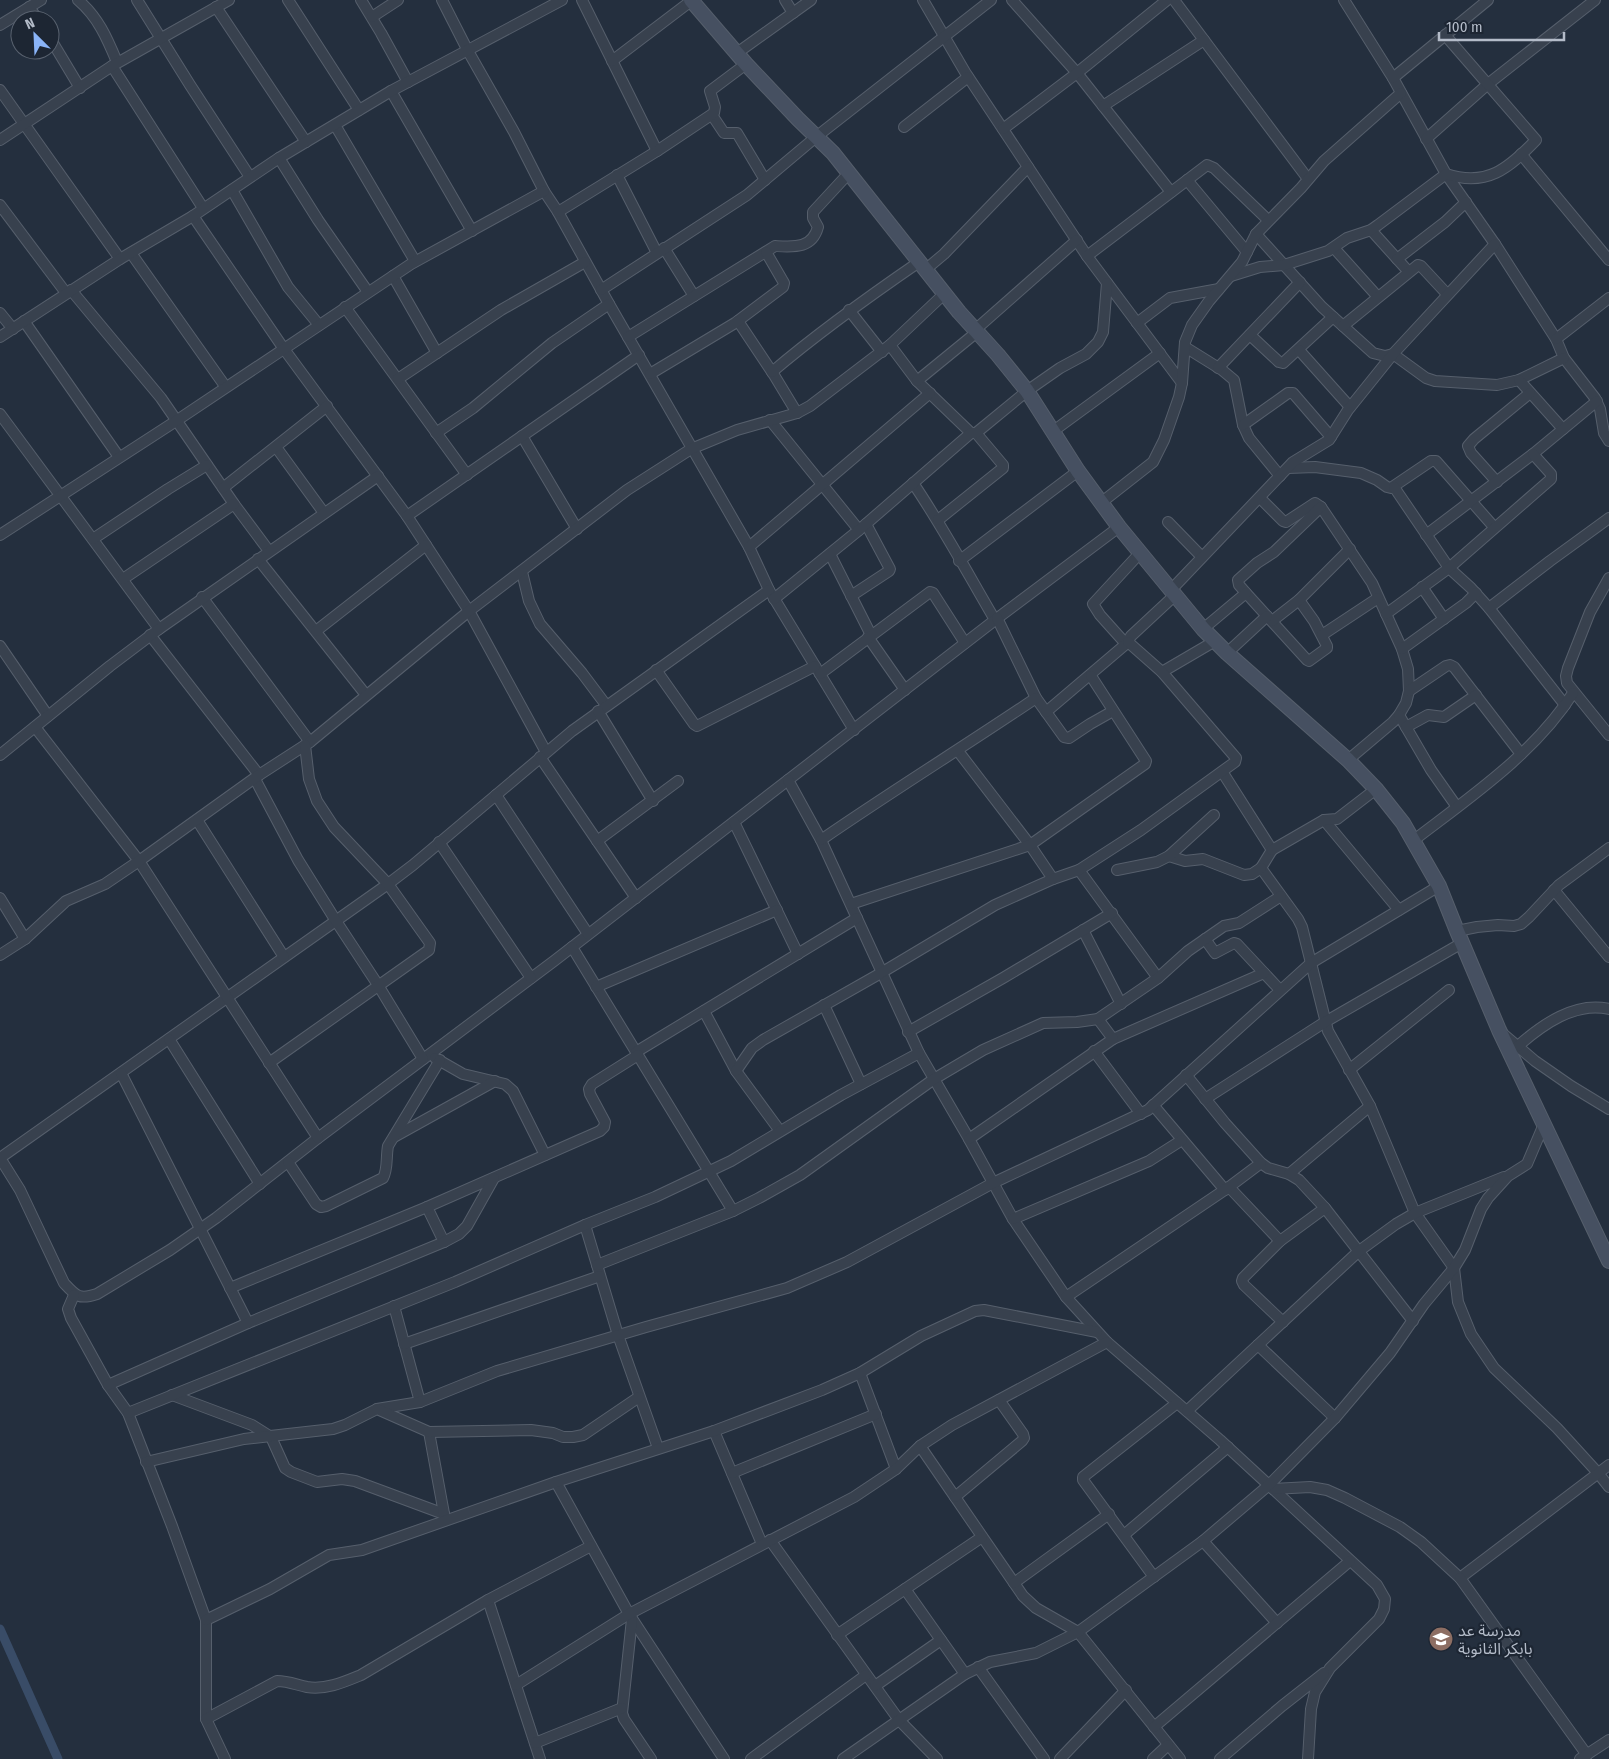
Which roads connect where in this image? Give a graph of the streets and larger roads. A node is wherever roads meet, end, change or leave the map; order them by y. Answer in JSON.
{"nodes":[{"id":1,"x":40,"y":0,"type":"edge"},
{"id":2,"x":78,"y":0,"type":"edge"},
{"id":3,"x":137,"y":0,"type":"edge"},
{"id":4,"x":229,"y":0,"type":"edge"},
{"id":5,"x":288,"y":0,"type":"edge"},
{"id":6,"x":361,"y":0,"type":"edge"},
{"id":7,"x":398,"y":0,"type":"edge"},
{"id":8,"x":442,"y":0,"type":"edge"},
{"id":9,"x":562,"y":0,"type":"edge"},
{"id":10,"x":582,"y":0,"type":"edge"},
{"id":11,"x":691,"y":0,"type":"edge"},
{"id":12,"x":785,"y":0,"type":"edge"},
{"id":13,"x":812,"y":0,"type":"edge"},
{"id":14,"x":923,"y":0,"type":"edge"},
{"id":15,"x":991,"y":0,"type":"edge"},
{"id":16,"x":1012,"y":0,"type":"edge"},
{"id":17,"x":1174,"y":0,"type":"edge"},
{"id":18,"x":1344,"y":0,"type":"edge"},
{"id":19,"x":1488,"y":0,"type":"edge"},
{"id":20,"x":1595,"y":0,"type":"edge"},
{"id":21,"x":1160,"y":2,"type":"edge"},
{"id":22,"x":29,"y":7,"type":"junction"},
{"id":23,"x":216,"y":7,"type":"junction"},
{"id":24,"x":31,"y":10,"type":"edge"},
{"id":25,"x":793,"y":13,"type":"junction"},
{"id":26,"x":372,"y":17,"type":"junction"},
{"id":27,"x":0,"y":25,"type":"edge"},
{"id":28,"x":1445,"y":35,"type":"junction"},
{"id":29,"x":944,"y":36,"type":"junction"},
{"id":30,"x":162,"y":39,"type":"junction"},
{"id":31,"x":1204,"y":40,"type":"junction"},
{"id":32,"x":468,"y":51,"type":"junction"},
{"id":33,"x":60,"y":55,"type":"edge"},
{"id":34,"x":741,"y":58,"type":"junction"},
{"id":35,"x":612,"y":61,"type":"junction"},
{"id":36,"x":115,"y":64,"type":"junction"},
{"id":37,"x":1077,"y":73,"type":"junction"},
{"id":38,"x":968,"y":77,"type":"junction"},
{"id":39,"x":1393,"y":78,"type":"junction"},
{"id":40,"x":408,"y":82,"type":"junction"},
{"id":41,"x":1488,"y":84,"type":"junction"},
{"id":42,"x":80,"y":88,"type":"junction"},
{"id":43,"x":0,"y":90,"type":"edge"},
{"id":44,"x":391,"y":91,"type":"junction"},
{"id":45,"x":1401,"y":93,"type":"junction"},
{"id":46,"x":1103,"y":106,"type":"junction"},
{"id":47,"x":360,"y":110,"type":"junction"},
{"id":48,"x":712,"y":115,"type":"junction"},
{"id":49,"x":24,"y":125,"type":"junction"},
{"id":50,"x":335,"y":125,"type":"junction"},
{"id":51,"x":904,"y":127,"type":"dead end"},
{"id":52,"x":1003,"y":129,"type":"junction"},
{"id":53,"x":816,"y":137,"type":"junction"},
{"id":54,"x":1426,"y":139,"type":"junction"},
{"id":55,"x":0,"y":140,"type":"edge"},
{"id":56,"x":306,"y":142,"type":"junction"},
{"id":57,"x":657,"y":151,"type":"junction"},
{"id":58,"x":1521,"y":154,"type":"junction"},
{"id":59,"x":278,"y":158,"type":"junction"},
{"id":60,"x":1028,"y":167,"type":"junction"},
{"id":61,"x":849,"y":173,"type":"junction"},
{"id":62,"x":1446,"y":174,"type":"junction"},
{"id":63,"x":617,"y":175,"type":"junction"},
{"id":64,"x":250,"y":176,"type":"junction"},
{"id":65,"x":1308,"y":179,"type":"junction"},
{"id":66,"x":765,"y":180,"type":"junction"},
{"id":67,"x":1187,"y":180,"type":"junction"},
{"id":68,"x":232,"y":190,"type":"junction"},
{"id":69,"x":544,"y":191,"type":"junction"},
{"id":70,"x":1172,"y":192,"type":"junction"},
{"id":71,"x":1466,"y":202,"type":"junction"},
{"id":72,"x":0,"y":205,"type":"edge"},
{"id":73,"x":204,"y":208,"type":"junction"},
{"id":74,"x":558,"y":212,"type":"junction"},
{"id":75,"x":193,"y":216,"type":"junction"},
{"id":76,"x":1268,"y":220,"type":"junction"},
{"id":77,"x":1371,"y":230,"type":"junction"},
{"id":78,"x":472,"y":231,"type":"junction"},
{"id":79,"x":1256,"y":234,"type":"junction"},
{"id":80,"x":1077,"y":240,"type":"junction"},
{"id":81,"x":1495,"y":244,"type":"junction"},
{"id":82,"x":1334,"y":248,"type":"junction"},
{"id":83,"x":661,"y":251,"type":"junction"},
{"id":84,"x":766,"y":252,"type":"junction"},
{"id":85,"x":1247,"y":252,"type":"junction"},
{"id":86,"x":131,"y":253,"type":"junction"},
{"id":87,"x":1087,"y":256,"type":"junction"},
{"id":88,"x":120,"y":259,"type":"junction"},
{"id":89,"x":1397,"y":259,"type":"junction"},
{"id":90,"x":1609,"y":260,"type":"edge"},
{"id":91,"x":415,"y":261,"type":"junction"},
{"id":92,"x":585,"y":262,"type":"junction"},
{"id":93,"x":1284,"y":265,"type":"junction"},
{"id":94,"x":922,"y":266,"type":"junction"},
{"id":95,"x":1408,"y":271,"type":"junction"},
{"id":96,"x":393,"y":276,"type":"junction"},
{"id":97,"x":1230,"y":277,"type":"junction"},
{"id":98,"x":1300,"y":282,"type":"junction"},
{"id":99,"x":1107,"y":283,"type":"junction"},
{"id":100,"x":1219,"y":289,"type":"junction"},
{"id":101,"x":601,"y":290,"type":"junction"},
{"id":102,"x":68,"y":291,"type":"junction"},
{"id":103,"x":368,"y":292,"type":"junction"},
{"id":104,"x":944,"y":294,"type":"junction"},
{"id":105,"x":1447,"y":294,"type":"junction"},
{"id":106,"x":694,"y":296,"type":"junction"},
{"id":107,"x":1378,"y":297,"type":"junction"},
{"id":108,"x":1609,"y":298,"type":"edge"},
{"id":109,"x":609,"y":304,"type":"junction"},
{"id":110,"x":345,"y":307,"type":"junction"},
{"id":111,"x":849,"y":310,"type":"junction"},
{"id":112,"x":0,"y":313,"type":"edge"},
{"id":113,"x":1333,"y":317,"type":"junction"},
{"id":114,"x":24,"y":321,"type":"junction"},
{"id":115,"x":738,"y":321,"type":"junction"},
{"id":116,"x":1137,"y":323,"type":"junction"},
{"id":117,"x":319,"y":325,"type":"junction"},
{"id":118,"x":1343,"y":326,"type":"junction"},
{"id":119,"x":13,"y":329,"type":"junction"},
{"id":120,"x":976,"y":331,"type":"junction"},
{"id":121,"x":1250,"y":335,"type":"junction"},
{"id":122,"x":0,"y":337,"type":"edge"},
{"id":123,"x":628,"y":337,"type":"junction"},
{"id":124,"x":1556,"y":339,"type":"junction"},
{"id":125,"x":1185,"y":347,"type":"junction"},
{"id":126,"x":284,"y":349,"type":"junction"},
{"id":127,"x":886,"y":349,"type":"junction"},
{"id":128,"x":1299,"y":350,"type":"junction"},
{"id":129,"x":437,"y":353,"type":"junction"},
{"id":130,"x":1160,"y":354,"type":"junction"},
{"id":131,"x":1393,"y":354,"type":"junction"},
{"id":132,"x":639,"y":355,"type":"junction"},
{"id":133,"x":1564,"y":358,"type":"junction"},
{"id":134,"x":1218,"y":368,"type":"junction"},
{"id":135,"x":772,"y":372,"type":"junction"},
{"id":136,"x":650,"y":374,"type":"junction"},
{"id":137,"x":398,"y":379,"type":"junction"},
{"id":138,"x":1519,"y":380,"type":"junction"},
{"id":139,"x":917,"y":381,"type":"junction"},
{"id":140,"x":1182,"y":383,"type":"junction"},
{"id":141,"x":226,"y":386,"type":"junction"},
{"id":142,"x":1027,"y":391,"type":"junction"},
{"id":143,"x":930,"y":393,"type":"junction"},
{"id":144,"x":1530,"y":393,"type":"junction"},
{"id":145,"x":1597,"y":401,"type":"junction"},
{"id":146,"x":327,"y":406,"type":"junction"},
{"id":147,"x":1350,"y":407,"type":"junction"},
{"id":148,"x":797,"y":413,"type":"junction"},
{"id":149,"x":0,"y":414,"type":"edge"},
{"id":150,"x":770,"y":420,"type":"junction"},
{"id":151,"x":176,"y":421,"type":"junction"},
{"id":152,"x":1243,"y":425,"type":"junction"},
{"id":153,"x":1563,"y":429,"type":"junction"},
{"id":154,"x":1052,"y":432,"type":"junction"},
{"id":155,"x":436,"y":433,"type":"junction"},
{"id":156,"x":974,"y":433,"type":"junction"},
{"id":157,"x":522,"y":436,"type":"junction"},
{"id":158,"x":1330,"y":437,"type":"junction"},
{"id":159,"x":1609,"y":441,"type":"edge"},
{"id":160,"x":276,"y":447,"type":"junction"},
{"id":161,"x":691,"y":449,"type":"junction"},
{"id":162,"x":1533,"y":454,"type":"junction"},
{"id":163,"x":119,"y":457,"type":"junction"},
{"id":164,"x":207,"y":466,"type":"junction"},
{"id":165,"x":1288,"y":468,"type":"junction"},
{"id":166,"x":1078,"y":471,"type":"junction"},
{"id":167,"x":467,"y":475,"type":"junction"},
{"id":168,"x":378,"y":476,"type":"junction"},
{"id":169,"x":1280,"y":476,"type":"junction"},
{"id":170,"x":1497,"y":482,"type":"junction"},
{"id":171,"x":913,"y":483,"type":"junction"},
{"id":172,"x":822,"y":486,"type":"junction"},
{"id":173,"x":1394,"y":487,"type":"junction"},
{"id":174,"x":223,"y":488,"type":"junction"},
{"id":175,"x":60,"y":495,"type":"junction"},
{"id":176,"x":1260,"y":498,"type":"junction"},
{"id":177,"x":1472,"y":501,"type":"junction"},
{"id":178,"x":1102,"y":502,"type":"junction"},
{"id":179,"x":234,"y":504,"type":"junction"},
{"id":180,"x":1321,"y":507,"type":"junction"},
{"id":181,"x":324,"y":513,"type":"junction"},
{"id":182,"x":407,"y":516,"type":"junction"},
{"id":183,"x":1609,"y":518,"type":"edge"},
{"id":184,"x":938,"y":520,"type":"junction"},
{"id":185,"x":1168,"y":522,"type":"dead end"},
{"id":186,"x":862,"y":527,"type":"junction"},
{"id":187,"x":1119,"y":527,"type":"junction"},
{"id":188,"x":1494,"y":527,"type":"junction"},
{"id":189,"x":577,"y":529,"type":"junction"},
{"id":190,"x":0,"y":535,"type":"edge"},
{"id":191,"x":1426,"y":535,"type":"junction"},
{"id":192,"x":93,"y":539,"type":"junction"},
{"id":193,"x":426,"y":545,"type":"junction"},
{"id":194,"x":749,"y":547,"type":"junction"},
{"id":195,"x":1350,"y":549,"type":"junction"},
{"id":196,"x":269,"y":551,"type":"junction"},
{"id":197,"x":1140,"y":553,"type":"junction"},
{"id":198,"x":830,"y":554,"type":"junction"},
{"id":199,"x":1202,"y":558,"type":"junction"},
{"id":200,"x":258,"y":559,"type":"junction"},
{"id":201,"x":960,"y":561,"type":"junction"},
{"id":202,"x":1449,"y":568,"type":"junction"},
{"id":203,"x":522,"y":572,"type":"junction"},
{"id":204,"x":123,"y":579,"type":"junction"},
{"id":205,"x":1609,"y":579,"type":"edge"},
{"id":206,"x":1422,"y":588,"type":"junction"},
{"id":207,"x":1173,"y":593,"type":"junction"},
{"id":208,"x":1246,"y":593,"type":"junction"},
{"id":209,"x":1476,"y":593,"type":"junction"},
{"id":210,"x":772,"y":594,"type":"junction"},
{"id":211,"x":851,"y":596,"type":"junction"},
{"id":212,"x":202,"y":597,"type":"junction"},
{"id":213,"x":1378,"y":598,"type":"junction"},
{"id":214,"x":1299,"y":600,"type":"junction"},
{"id":215,"x":1489,"y":608,"type":"junction"},
{"id":216,"x":469,"y":611,"type":"junction"},
{"id":217,"x":1386,"y":614,"type":"junction"},
{"id":218,"x":996,"y":619,"type":"junction"},
{"id":219,"x":1269,"y":619,"type":"junction"},
{"id":220,"x":1444,"y":619,"type":"junction"},
{"id":221,"x":159,"y":629,"type":"junction"},
{"id":222,"x":1203,"y":629,"type":"junction"},
{"id":223,"x":316,"y":631,"type":"junction"},
{"id":224,"x":1322,"y":635,"type":"junction"},
{"id":225,"x":150,"y":636,"type":"junction"},
{"id":226,"x":870,"y":636,"type":"junction"},
{"id":227,"x":1215,"y":641,"type":"junction"},
{"id":228,"x":965,"y":643,"type":"junction"},
{"id":229,"x":1127,"y":643,"type":"junction"},
{"id":230,"x":0,"y":646,"type":"edge"},
{"id":231,"x":1402,"y":648,"type":"junction"},
{"id":232,"x":1227,"y":653,"type":"junction"},
{"id":233,"x":656,"y":670,"type":"junction"},
{"id":234,"x":818,"y":670,"type":"junction"},
{"id":235,"x":1162,"y":672,"type":"junction"},
{"id":236,"x":1091,"y":676,"type":"junction"},
{"id":237,"x":905,"y":690,"type":"junction"},
{"id":238,"x":1409,"y":691,"type":"junction"},
{"id":239,"x":1574,"y":693,"type":"junction"},
{"id":240,"x":366,"y":695,"type":"junction"},
{"id":241,"x":1476,"y":695,"type":"junction"},
{"id":242,"x":1036,"y":698,"type":"junction"},
{"id":243,"x":1565,"y":705,"type":"junction"},
{"id":244,"x":602,"y":708,"type":"junction"},
{"id":245,"x":1113,"y":711,"type":"junction"},
{"id":246,"x":1046,"y":712,"type":"junction"},
{"id":247,"x":1399,"y":715,"type":"junction"},
{"id":248,"x":48,"y":716,"type":"junction"},
{"id":249,"x":35,"y":727,"type":"junction"},
{"id":250,"x":1406,"y":727,"type":"junction"},
{"id":251,"x":854,"y":730,"type":"junction"},
{"id":252,"x":1608,"y":732,"type":"edge"},
{"id":253,"x":308,"y":744,"type":"junction"},
{"id":254,"x":958,"y":751,"type":"junction"},
{"id":255,"x":1521,"y":754,"type":"junction"},
{"id":256,"x":0,"y":755,"type":"edge"},
{"id":257,"x":543,"y":755,"type":"junction"},
{"id":258,"x":1348,"y":760,"type":"junction"},
{"id":259,"x":1223,"y":773,"type":"junction"},
{"id":260,"x":257,"y":777,"type":"junction"},
{"id":261,"x":788,"y":780,"type":"junction"},
{"id":262,"x":678,"y":781,"type":"dead end"},
{"id":263,"x":1376,"y":789,"type":"junction"},
{"id":264,"x":496,"y":795,"type":"junction"},
{"id":265,"x":653,"y":800,"type":"junction"},
{"id":266,"x":1457,"y":807,"type":"junction"},
{"id":267,"x":1214,"y":815,"type":"dead end"},
{"id":268,"x":197,"y":820,"type":"junction"},
{"id":269,"x":1324,"y":820,"type":"junction"},
{"id":270,"x":734,"y":822,"type":"junction"},
{"id":271,"x":822,"y":840,"type":"junction"},
{"id":272,"x":1414,"y":840,"type":"junction"},
{"id":273,"x":598,"y":841,"type":"junction"},
{"id":274,"x":439,"y":842,"type":"junction"},
{"id":275,"x":1030,"y":845,"type":"junction"},
{"id":276,"x":1609,"y":848,"type":"edge"},
{"id":277,"x":1272,"y":850,"type":"junction"},
{"id":278,"x":1169,"y":856,"type":"junction"},
{"id":279,"x":139,"y":861,"type":"junction"},
{"id":280,"x":1260,"y":868,"type":"junction"},
{"id":281,"x":1079,"y":870,"type":"junction"},
{"id":282,"x":1117,"y":870,"type":"dead end"},
{"id":283,"x":1053,"y":879,"type":"junction"},
{"id":284,"x":388,"y":884,"type":"junction"},
{"id":285,"x":1439,"y":886,"type":"junction"},
{"id":286,"x":1554,"y":890,"type":"junction"},
{"id":287,"x":1280,"y":896,"type":"junction"},
{"id":288,"x":0,"y":898,"type":"edge"},
{"id":289,"x":636,"y":898,"type":"junction"},
{"id":290,"x":851,"y":904,"type":"junction"},
{"id":291,"x":777,"y":910,"type":"junction"},
{"id":292,"x":1399,"y":910,"type":"junction"},
{"id":293,"x":1112,"y":913,"type":"junction"},
{"id":294,"x":857,"y":918,"type":"junction"},
{"id":295,"x":336,"y":921,"type":"junction"},
{"id":296,"x":1082,"y":930,"type":"junction"},
{"id":297,"x":588,"y":934,"type":"junction"},
{"id":298,"x":1459,"y":937,"type":"junction"},
{"id":299,"x":25,"y":939,"type":"junction"},
{"id":300,"x":1205,"y":939,"type":"junction"},
{"id":301,"x":572,"y":947,"type":"junction"},
{"id":302,"x":798,"y":954,"type":"junction"},
{"id":303,"x":0,"y":955,"type":"edge"},
{"id":304,"x":284,"y":957,"type":"junction"},
{"id":305,"x":1609,"y":957,"type":"edge"},
{"id":306,"x":1310,"y":963,"type":"junction"},
{"id":307,"x":881,"y":973,"type":"junction"},
{"id":308,"x":1264,"y":973,"type":"junction"},
{"id":309,"x":531,"y":978,"type":"junction"},
{"id":310,"x":1158,"y":978,"type":"junction"},
{"id":311,"x":378,"y":985,"type":"junction"},
{"id":312,"x":596,"y":988,"type":"junction"},
{"id":313,"x":1280,"y":990,"type":"junction"},
{"id":314,"x":1449,"y":990,"type":"dead end"},
{"id":315,"x":227,"y":997,"type":"junction"},
{"id":316,"x":1121,"y":1004,"type":"junction"},
{"id":317,"x":824,"y":1005,"type":"junction"},
{"id":318,"x":1609,"y":1008,"type":"edge"},
{"id":319,"x":704,"y":1011,"type":"junction"},
{"id":320,"x":1098,"y":1019,"type":"junction"},
{"id":321,"x":1325,"y":1022,"type":"junction"},
{"id":322,"x":1499,"y":1030,"type":"junction"},
{"id":323,"x":908,"y":1032,"type":"junction"},
{"id":324,"x":169,"y":1039,"type":"junction"},
{"id":325,"x":1113,"y":1039,"type":"junction"},
{"id":326,"x":1518,"y":1046,"type":"junction"},
{"id":327,"x":1094,"y":1051,"type":"junction"},
{"id":328,"x":919,"y":1053,"type":"junction"},
{"id":329,"x":637,"y":1054,"type":"junction"},
{"id":330,"x":427,"y":1057,"type":"junction"},
{"id":331,"x":440,"y":1060,"type":"junction"},
{"id":332,"x":269,"y":1063,"type":"junction"},
{"id":333,"x":1349,"y":1070,"type":"junction"},
{"id":334,"x":736,"y":1071,"type":"junction"},
{"id":335,"x":121,"y":1073,"type":"junction"},
{"id":336,"x":1186,"y":1075,"type":"junction"},
{"id":337,"x":934,"y":1080,"type":"junction"},
{"id":338,"x":495,"y":1081,"type":"junction"},
{"id":339,"x":861,"y":1084,"type":"junction"},
{"id":340,"x":1205,"y":1099,"type":"junction"},
{"id":341,"x":1153,"y":1105,"type":"junction"},
{"id":342,"x":1370,"y":1106,"type":"junction"},
{"id":343,"x":1609,"y":1109,"type":"edge"},
{"id":344,"x":1141,"y":1114,"type":"junction"},
{"id":345,"x":1544,"y":1124,"type":"junction"},
{"id":346,"x":780,"y":1131,"type":"junction"},
{"id":347,"x":393,"y":1137,"type":"junction"},
{"id":348,"x":318,"y":1138,"type":"junction"},
{"id":349,"x":969,"y":1139,"type":"junction"},
{"id":350,"x":1182,"y":1140,"type":"junction"},
{"id":351,"x":545,"y":1156,"type":"junction"},
{"id":352,"x":288,"y":1162,"type":"junction"},
{"id":353,"x":1261,"y":1163,"type":"junction"},
{"id":354,"x":710,"y":1171,"type":"junction"},
{"id":355,"x":1289,"y":1174,"type":"junction"},
{"id":356,"x":1508,"y":1176,"type":"junction"},
{"id":357,"x":494,"y":1178,"type":"junction"},
{"id":358,"x":993,"y":1183,"type":"junction"},
{"id":359,"x":260,"y":1184,"type":"junction"},
{"id":360,"x":1227,"y":1188,"type":"junction"},
{"id":361,"x":427,"y":1207,"type":"junction"},
{"id":362,"x":1325,"y":1208,"type":"junction"},
{"id":363,"x":733,"y":1210,"type":"junction"},
{"id":364,"x":1415,"y":1213,"type":"junction"},
{"id":365,"x":1013,"y":1219,"type":"junction"},
{"id":366,"x":585,"y":1225,"type":"junction"},
{"id":367,"x":199,"y":1229,"type":"junction"},
{"id":368,"x":1280,"y":1241,"type":"junction"},
{"id":369,"x":444,"y":1242,"type":"junction"},
{"id":370,"x":1359,"y":1251,"type":"junction"},
{"id":371,"x":1609,"y":1261,"type":"edge"},
{"id":372,"x":597,"y":1265,"type":"junction"},
{"id":373,"x":1454,"y":1268,"type":"junction"},
{"id":374,"x":600,"y":1276,"type":"junction"},
{"id":375,"x":230,"y":1288,"type":"junction"},
{"id":376,"x":74,"y":1295,"type":"junction"},
{"id":377,"x":1066,"y":1296,"type":"junction"},
{"id":378,"x":394,"y":1306,"type":"junction"},
{"id":379,"x":1413,"y":1321,"type":"junction"},
{"id":380,"x":1283,"y":1322,"type":"junction"},
{"id":381,"x":248,"y":1323,"type":"junction"},
{"id":382,"x":1096,"y":1332,"type":"junction"},
{"id":383,"x":618,"y":1335,"type":"junction"},
{"id":384,"x":1107,"y":1342,"type":"junction"},
{"id":385,"x":404,"y":1344,"type":"junction"},
{"id":386,"x":1258,"y":1345,"type":"junction"},
{"id":387,"x":860,"y":1373,"type":"junction"},
{"id":388,"x":108,"y":1385,"type":"junction"},
{"id":389,"x":172,"y":1395,"type":"junction"},
{"id":390,"x":640,"y":1397,"type":"junction"},
{"id":391,"x":999,"y":1400,"type":"junction"},
{"id":392,"x":420,"y":1402,"type":"junction"},
{"id":393,"x":1176,"y":1402,"type":"junction"},
{"id":394,"x":377,"y":1409,"type":"junction"},
{"id":395,"x":1187,"y":1411,"type":"junction"},
{"id":396,"x":128,"y":1413,"type":"junction"},
{"id":397,"x":876,"y":1414,"type":"junction"},
{"id":398,"x":1335,"y":1418,"type":"junction"},
{"id":399,"x":714,"y":1431,"type":"junction"},
{"id":400,"x":429,"y":1432,"type":"junction"},
{"id":401,"x":271,"y":1437,"type":"junction"},
{"id":402,"x":920,"y":1446,"type":"junction"},
{"id":403,"x":1228,"y":1447,"type":"junction"},
{"id":404,"x":658,"y":1448,"type":"junction"},
{"id":405,"x":146,"y":1462,"type":"junction"},
{"id":406,"x":1609,"y":1465,"type":"edge"},
{"id":407,"x":896,"y":1469,"type":"junction"},
{"id":408,"x":732,"y":1473,"type":"junction"},
{"id":409,"x":1598,"y":1473,"type":"junction"},
{"id":410,"x":556,"y":1482,"type":"junction"},
{"id":411,"x":1271,"y":1487,"type":"junction"},
{"id":412,"x":1609,"y":1487,"type":"edge"},
{"id":413,"x":955,"y":1497,"type":"junction"},
{"id":414,"x":1109,"y":1514,"type":"junction"},
{"id":415,"x":445,"y":1517,"type":"junction"},
{"id":416,"x":1124,"y":1535,"type":"junction"},
{"id":417,"x":982,"y":1537,"type":"junction"},
{"id":418,"x":1203,"y":1541,"type":"junction"},
{"id":419,"x":766,"y":1542,"type":"junction"},
{"id":420,"x":591,"y":1546,"type":"junction"},
{"id":421,"x":1350,"y":1560,"type":"junction"},
{"id":422,"x":1154,"y":1577,"type":"junction"},
{"id":423,"x":1460,"y":1578,"type":"junction"},
{"id":424,"x":1014,"y":1583,"type":"junction"},
{"id":425,"x":905,"y":1589,"type":"junction"},
{"id":426,"x":488,"y":1600,"type":"junction"},
{"id":427,"x":631,"y":1617,"type":"junction"},
{"id":428,"x":206,"y":1620,"type":"junction"},
{"id":429,"x":1277,"y":1623,"type":"junction"},
{"id":430,"x":1078,"y":1632,"type":"junction"},
{"id":431,"x":838,"y":1635,"type":"junction"},
{"id":432,"x":941,"y":1640,"type":"junction"},
{"id":433,"x":978,"y":1667,"type":"junction"},
{"id":434,"x":1330,"y":1668,"type":"junction"},
{"id":435,"x":866,"y":1674,"type":"junction"},
{"id":436,"x":965,"y":1674,"type":"junction"},
{"id":437,"x":516,"y":1686,"type":"junction"},
{"id":438,"x":875,"y":1686,"type":"junction"},
{"id":439,"x":1126,"y":1690,"type":"junction"},
{"id":440,"x":622,"y":1708,"type":"junction"},
{"id":441,"x":206,"y":1719,"type":"junction"},
{"id":442,"x":900,"y":1720,"type":"junction"},
{"id":443,"x":1154,"y":1727,"type":"junction"},
{"id":444,"x":1609,"y":1740,"type":"edge"},
{"id":445,"x":535,"y":1743,"type":"junction"},
{"id":446,"x":1173,"y":1753,"type":"edge"},
{"id":447,"x":1583,"y":1757,"type":"edge"},
{"id":448,"x":225,"y":1759,"type":"edge"},
{"id":449,"x":540,"y":1759,"type":"edge"},
{"id":450,"x":651,"y":1759,"type":"edge"},
{"id":451,"x":724,"y":1759,"type":"edge"},
{"id":452,"x":752,"y":1759,"type":"edge"},
{"id":453,"x":843,"y":1759,"type":"edge"},
{"id":454,"x":937,"y":1759,"type":"edge"},
{"id":455,"x":1044,"y":1759,"type":"edge"},
{"id":456,"x":1060,"y":1759,"type":"edge"},
{"id":457,"x":1153,"y":1759,"type":"edge"},
{"id":458,"x":1220,"y":1759,"type":"edge"},
{"id":459,"x":1308,"y":1759,"type":"edge"}],
"edges":[{"from":1,"to":22,"type":"street"},
{"from":2,"to":36,"type":"street"},
{"from":3,"to":30,"type":"street"},
{"from":4,"to":23,"type":"street"},
{"from":5,"to":47,"type":"street"},
{"from":6,"to":26,"type":"street"},
{"from":7,"to":26,"type":"street"},
{"from":8,"to":32,"type":"street"},
{"from":9,"to":32,"type":"street"},
{"from":10,"to":35,"type":"street"},
{"from":11,"to":34,"type":"street"},
{"from":11,"to":35,"type":"street"},
{"from":12,"to":25,"type":"street"},
{"from":13,"to":25,"type":"street"},
{"from":14,"to":29,"type":"street"},
{"from":15,"to":29,"type":"street"},
{"from":16,"to":37,"type":"street"},
{"from":17,"to":31,"type":"street"},
{"from":18,"to":39,"type":"street"},
{"from":19,"to":28,"type":"street"},
{"from":20,"to":41,"type":"street"},
{"from":21,"to":37,"type":"street"},
{"from":22,"to":24,"type":"street"},
{"from":22,"to":27,"type":"street"},
{"from":23,"to":30,"type":"street"},
{"from":23,"to":56,"type":"street"},
{"from":25,"to":34,"type":"street"},
{"from":26,"to":40,"type":"street"},
{"from":28,"to":39,"type":"street"},
{"from":28,"to":41,"type":"street"},
{"from":29,"to":38,"type":"street"},
{"from":29,"to":53,"type":"street"},
{"from":30,"to":36,"type":"street"},
{"from":30,"to":64,"type":"street"},
{"from":31,"to":46,"type":"street"},
{"from":31,"to":65,"type":"street"},
{"from":32,"to":40,"type":"street"},
{"from":32,"to":69,"type":"street"},
{"from":33,"to":42,"type":"street"},
{"from":34,"to":48,"type":"street"},
{"from":34,"to":53,"type":"street"},
{"from":35,"to":57,"type":"street"},
{"from":36,"to":42,"type":"street"},
{"from":36,"to":73,"type":"street"},
{"from":37,"to":46,"type":"street"},
{"from":37,"to":52,"type":"street"},
{"from":38,"to":51,"type":"street"},
{"from":38,"to":52,"type":"street"},
{"from":39,"to":45,"type":"street"},
{"from":40,"to":44,"type":"street"},
{"from":41,"to":54,"type":"street"},
{"from":41,"to":58,"type":"street"},
{"from":42,"to":49,"type":"street"},
{"from":43,"to":49,"type":"street"},
{"from":44,"to":47,"type":"street"},
{"from":44,"to":78,"type":"street"},
{"from":45,"to":54,"type":"street"},
{"from":45,"to":65,"type":"street"},
{"from":46,"to":70,"type":"street"},
{"from":47,"to":50,"type":"street"},
{"from":48,"to":57,"type":"street"},
{"from":48,"to":66,"type":"street"},
{"from":49,"to":55,"type":"street"},
{"from":49,"to":88,"type":"street"},
{"from":50,"to":56,"type":"street"},
{"from":50,"to":91,"type":"street"},
{"from":52,"to":60,"type":"street"},
{"from":53,"to":61,"type":"street"},
{"from":53,"to":66,"type":"street"},
{"from":54,"to":62,"type":"street"},
{"from":56,"to":59,"type":"street"},
{"from":57,"to":63,"type":"street"},
{"from":58,"to":62,"type":"street"},
{"from":58,"to":90,"type":"street"},
{"from":59,"to":64,"type":"street"},
{"from":59,"to":103,"type":"street"},
{"from":60,"to":80,"type":"street"},
{"from":60,"to":94,"type":"street"},
{"from":61,"to":84,"type":"street"},
{"from":61,"to":94,"type":"street"},
{"from":62,"to":71,"type":"street"},
{"from":62,"to":77,"type":"street"},
{"from":63,"to":74,"type":"street"},
{"from":63,"to":83,"type":"street"},
{"from":64,"to":68,"type":"street"},
{"from":65,"to":76,"type":"street"},
{"from":66,"to":83,"type":"street"},
{"from":67,"to":70,"type":"street"},
{"from":67,"to":76,"type":"street"},
{"from":67,"to":85,"type":"street"},
{"from":68,"to":73,"type":"street"},
{"from":68,"to":117,"type":"street"},
{"from":69,"to":74,"type":"street"},
{"from":69,"to":78,"type":"street"},
{"from":70,"to":87,"type":"street"},
{"from":71,"to":81,"type":"street"},
{"from":71,"to":89,"type":"street"},
{"from":72,"to":102,"type":"street"},
{"from":73,"to":75,"type":"street"},
{"from":74,"to":92,"type":"street"},
{"from":75,"to":86,"type":"street"},
{"from":75,"to":126,"type":"street"},
{"from":76,"to":79,"type":"street"},
{"from":77,"to":82,"type":"street"},
{"from":77,"to":89,"type":"street"},
{"from":78,"to":91,"type":"street"},
{"from":79,"to":85,"type":"street"},
{"from":79,"to":93,"type":"street"},
{"from":80,"to":87,"type":"street"},
{"from":80,"to":120,"type":"street"},
{"from":81,"to":105,"type":"street"},
{"from":81,"to":124,"type":"street"},
{"from":82,"to":93,"type":"street"},
{"from":82,"to":107,"type":"street"},
{"from":83,"to":101,"type":"street"},
{"from":83,"to":106,"type":"street"},
{"from":84,"to":106,"type":"street"},
{"from":84,"to":115,"type":"street"},
{"from":85,"to":97,"type":"street"},
{"from":86,"to":88,"type":"street"},
{"from":86,"to":141,"type":"street"},
{"from":87,"to":99,"type":"street"},
{"from":88,"to":102,"type":"street"},
{"from":89,"to":95,"type":"street"},
{"from":91,"to":96,"type":"street"},
{"from":92,"to":101,"type":"street"},
{"from":92,"to":129,"type":"street"},
{"from":93,"to":97,"type":"street"},
{"from":93,"to":98,"type":"street"},
{"from":94,"to":104,"type":"street"},
{"from":94,"to":111,"type":"street"},
{"from":95,"to":105,"type":"street"},
{"from":95,"to":107,"type":"street"},
{"from":96,"to":103,"type":"street"},
{"from":96,"to":129,"type":"street"},
{"from":97,"to":100,"type":"street"},
{"from":98,"to":113,"type":"street"},
{"from":98,"to":121,"type":"street"},
{"from":99,"to":116,"type":"street"},
{"from":99,"to":142,"type":"street"},
{"from":100,"to":116,"type":"street"},
{"from":100,"to":125,"type":"street"},
{"from":101,"to":109,"type":"street"},
{"from":102,"to":114,"type":"street"},
{"from":102,"to":151,"type":"street"},
{"from":103,"to":110,"type":"street"},
{"from":104,"to":120,"type":"street"},
{"from":104,"to":127,"type":"street"},
{"from":105,"to":131,"type":"street"},
{"from":106,"to":123,"type":"street"},
{"from":107,"to":118,"type":"street"},
{"from":108,"to":124,"type":"street"},
{"from":109,"to":123,"type":"street"},
{"from":109,"to":155,"type":"street"},
{"from":110,"to":117,"type":"street"},
{"from":110,"to":137,"type":"street"},
{"from":111,"to":127,"type":"street"},
{"from":111,"to":135,"type":"street"},
{"from":112,"to":119,"type":"street"},
{"from":113,"to":118,"type":"street"},
{"from":113,"to":128,"type":"street"},
{"from":114,"to":119,"type":"street"},
{"from":114,"to":163,"type":"street"},
{"from":115,"to":135,"type":"street"},
{"from":115,"to":136,"type":"street"},
{"from":116,"to":130,"type":"street"},
{"from":117,"to":126,"type":"street"},
{"from":118,"to":131,"type":"street"},
{"from":119,"to":122,"type":"street"},
{"from":120,"to":139,"type":"street"},
{"from":120,"to":142,"type":"street"},
{"from":121,"to":128,"type":"street"},
{"from":121,"to":134,"type":"street"},
{"from":123,"to":132,"type":"street"},
{"from":124,"to":133,"type":"street"},
{"from":125,"to":134,"type":"street"},
{"from":125,"to":140,"type":"street"},
{"from":126,"to":141,"type":"street"},
{"from":126,"to":146,"type":"street"},
{"from":127,"to":139,"type":"street"},
{"from":127,"to":148,"type":"street"},
{"from":128,"to":147,"type":"street"},
{"from":129,"to":137,"type":"street"},
{"from":130,"to":140,"type":"street"},
{"from":130,"to":154,"type":"street"},
{"from":131,"to":138,"type":"street"},
{"from":131,"to":147,"type":"street"},
{"from":132,"to":136,"type":"street"},
{"from":132,"to":157,"type":"street"},
{"from":133,"to":138,"type":"street"},
{"from":133,"to":145,"type":"street"},
{"from":134,"to":152,"type":"street"},
{"from":135,"to":148,"type":"street"},
{"from":136,"to":161,"type":"street"},
{"from":137,"to":155,"type":"street"},
{"from":138,"to":144,"type":"street"},
{"from":139,"to":143,"type":"street"},
{"from":140,"to":178,"type":"street"},
{"from":141,"to":151,"type":"street"},
{"from":142,"to":154,"type":"street"},
{"from":142,"to":156,"type":"street"},
{"from":143,"to":156,"type":"street"},
{"from":143,"to":172,"type":"street"},
{"from":144,"to":153,"type":"street"},
{"from":144,"to":170,"type":"street"},
{"from":145,"to":153,"type":"street"},
{"from":145,"to":159,"type":"street"},
{"from":146,"to":160,"type":"street"},
{"from":146,"to":168,"type":"street"},
{"from":147,"to":158,"type":"street"},
{"from":148,"to":150,"type":"street"},
{"from":149,"to":175,"type":"street"},
{"from":150,"to":161,"type":"street"},
{"from":150,"to":172,"type":"street"},
{"from":151,"to":163,"type":"street"},
{"from":151,"to":164,"type":"street"},
{"from":152,"to":158,"type":"street"},
{"from":152,"to":169,"type":"street"},
{"from":153,"to":162,"type":"street"},
{"from":154,"to":166,"type":"street"},
{"from":155,"to":167,"type":"street"},
{"from":156,"to":171,"type":"street"},
{"from":156,"to":184,"type":"street"},
{"from":157,"to":167,"type":"street"},
{"from":157,"to":189,"type":"street"},
{"from":158,"to":165,"type":"street"},
{"from":160,"to":174,"type":"street"},
{"from":160,"to":181,"type":"street"},
{"from":161,"to":189,"type":"street"},
{"from":161,"to":194,"type":"street"},
{"from":162,"to":170,"type":"street"},
{"from":162,"to":188,"type":"street"},
{"from":163,"to":175,"type":"street"},
{"from":164,"to":174,"type":"street"},
{"from":164,"to":192,"type":"street"},
{"from":165,"to":169,"type":"street"},
{"from":165,"to":173,"type":"street"},
{"from":166,"to":178,"type":"street"},
{"from":166,"to":201,"type":"street"},
{"from":167,"to":182,"type":"street"},
{"from":168,"to":181,"type":"street"},
{"from":168,"to":182,"type":"street"},
{"from":169,"to":176,"type":"street"},
{"from":170,"to":177,"type":"street"},
{"from":171,"to":184,"type":"street"},
{"from":171,"to":186,"type":"street"},
{"from":172,"to":186,"type":"street"},
{"from":172,"to":194,"type":"street"},
{"from":173,"to":177,"type":"street"},
{"from":173,"to":191,"type":"street"},
{"from":174,"to":179,"type":"street"},
{"from":175,"to":190,"type":"street"},
{"from":175,"to":192,"type":"street"},
{"from":176,"to":180,"type":"street"},
{"from":176,"to":199,"type":"street"},
{"from":177,"to":188,"type":"street"},
{"from":177,"to":191,"type":"street"},
{"from":178,"to":187,"type":"street"},
{"from":179,"to":196,"type":"street"},
{"from":179,"to":204,"type":"street"},
{"from":180,"to":195,"type":"street"},
{"from":180,"to":208,"type":"street"},
{"from":181,"to":196,"type":"street"},
{"from":182,"to":193,"type":"street"},
{"from":183,"to":215,"type":"street"},
{"from":184,"to":201,"type":"street"},
{"from":185,"to":199,"type":"street"},
{"from":186,"to":198,"type":"street"},
{"from":186,"to":211,"type":"street"},
{"from":187,"to":197,"type":"street"},
{"from":187,"to":218,"type":"street"},
{"from":188,"to":202,"type":"street"},
{"from":189,"to":203,"type":"street"},
{"from":191,"to":202,"type":"street"},
{"from":192,"to":204,"type":"street"},
{"from":193,"to":216,"type":"street"},
{"from":193,"to":223,"type":"street"},
{"from":194,"to":210,"type":"street"},
{"from":195,"to":213,"type":"street"},
{"from":195,"to":214,"type":"street"},
{"from":196,"to":200,"type":"street"},
{"from":197,"to":207,"type":"street"},
{"from":197,"to":229,"type":"street"},
{"from":198,"to":210,"type":"street"},
{"from":198,"to":211,"type":"street"},
{"from":199,"to":207,"type":"street"},
{"from":200,"to":212,"type":"street"},
{"from":200,"to":223,"type":"street"},
{"from":201,"to":218,"type":"street"},
{"from":202,"to":206,"type":"street"},
{"from":202,"to":209,"type":"street"},
{"from":203,"to":216,"type":"street"},
{"from":203,"to":244,"type":"street"},
{"from":204,"to":221,"type":"street"},
{"from":205,"to":239,"type":"street"},
{"from":206,"to":217,"type":"street"},
{"from":206,"to":220,"type":"street"},
{"from":207,"to":222,"type":"street"},
{"from":207,"to":229,"type":"street"},
{"from":208,"to":219,"type":"street"},
{"from":208,"to":222,"type":"street"},
{"from":209,"to":215,"type":"street"},
{"from":209,"to":220,"type":"street"},
{"from":210,"to":233,"type":"street"},
{"from":210,"to":234,"type":"street"},
{"from":211,"to":226,"type":"street"},
{"from":212,"to":221,"type":"street"},
{"from":212,"to":253,"type":"street"},
{"from":213,"to":217,"type":"street"},
{"from":213,"to":224,"type":"street"},
{"from":214,"to":219,"type":"street"},
{"from":214,"to":224,"type":"street"},
{"from":215,"to":243,"type":"street"},
{"from":216,"to":240,"type":"street"},
{"from":216,"to":257,"type":"street"},
{"from":217,"to":231,"type":"street"},
{"from":218,"to":228,"type":"street"},
{"from":218,"to":242,"type":"street"},
{"from":219,"to":224,"type":"street"},
{"from":219,"to":232,"type":"street"},
{"from":220,"to":231,"type":"street"},
{"from":221,"to":225,"type":"street"},
{"from":222,"to":227,"type":"street"},
{"from":223,"to":240,"type":"street"},
{"from":225,"to":248,"type":"street"},
{"from":225,"to":260,"type":"street"},
{"from":226,"to":228,"type":"street"},
{"from":226,"to":234,"type":"street"},
{"from":226,"to":237,"type":"street"},
{"from":227,"to":232,"type":"street"},
{"from":227,"to":235,"type":"street"},
{"from":228,"to":237,"type":"street"},
{"from":229,"to":235,"type":"street"},
{"from":229,"to":236,"type":"street"},
{"from":230,"to":248,"type":"street"},
{"from":231,"to":238,"type":"street"},
{"from":232,"to":258,"type":"street"},
{"from":233,"to":234,"type":"street"},
{"from":233,"to":244,"type":"street"},
{"from":234,"to":251,"type":"street"},
{"from":235,"to":259,"type":"street"},
{"from":236,"to":245,"type":"street"},
{"from":236,"to":246,"type":"street"},
{"from":237,"to":251,"type":"street"},
{"from":238,"to":241,"type":"street"},
{"from":238,"to":247,"type":"street"},
{"from":239,"to":243,"type":"street"},
{"from":239,"to":252,"type":"street"},
{"from":240,"to":253,"type":"street"},
{"from":241,"to":250,"type":"street"},
{"from":241,"to":255,"type":"street"},
{"from":242,"to":246,"type":"street"},
{"from":242,"to":254,"type":"street"},
{"from":243,"to":255,"type":"street"},
{"from":244,"to":257,"type":"street"},
{"from":244,"to":265,"type":"street"},
{"from":245,"to":246,"type":"street"},
{"from":245,"to":275,"type":"street"},
{"from":247,"to":250,"type":"street"},
{"from":247,"to":258,"type":"street"},
{"from":248,"to":249,"type":"street"},
{"from":249,"to":256,"type":"street"},
{"from":249,"to":279,"type":"street"},
{"from":250,"to":266,"type":"street"},
{"from":251,"to":261,"type":"street"},
{"from":253,"to":260,"type":"street"},
{"from":253,"to":284,"type":"street"},
{"from":254,"to":271,"type":"street"},
{"from":254,"to":275,"type":"street"},
{"from":255,"to":266,"type":"street"},
{"from":257,"to":264,"type":"street"},
{"from":257,"to":273,"type":"street"},
{"from":258,"to":263,"type":"street"},
{"from":259,"to":277,"type":"street"},
{"from":259,"to":281,"type":"street"},
{"from":260,"to":268,"type":"street"},
{"from":260,"to":295,"type":"street"},
{"from":261,"to":270,"type":"street"},
{"from":261,"to":271,"type":"street"},
{"from":262,"to":265,"type":"street"},
{"from":263,"to":269,"type":"street"},
{"from":263,"to":272,"type":"street"},
{"from":264,"to":274,"type":"street"},
{"from":264,"to":297,"type":"street"},
{"from":265,"to":273,"type":"street"},
{"from":266,"to":272,"type":"street"},
{"from":267,"to":278,"type":"street"},
{"from":268,"to":279,"type":"street"},
{"from":268,"to":304,"type":"street"},
{"from":269,"to":277,"type":"street"},
{"from":269,"to":292,"type":"street"},
{"from":270,"to":289,"type":"street"},
{"from":270,"to":291,"type":"street"},
{"from":271,"to":290,"type":"street"},
{"from":272,"to":285,"type":"street"},
{"from":273,"to":289,"type":"street"},
{"from":274,"to":284,"type":"street"},
{"from":274,"to":309,"type":"street"},
{"from":275,"to":283,"type":"street"},
{"from":275,"to":290,"type":"street"},
{"from":276,"to":286,"type":"street"},
{"from":277,"to":280,"type":"street"},
{"from":278,"to":280,"type":"street"},
{"from":278,"to":282,"type":"street"},
{"from":279,"to":299,"type":"street"},
{"from":279,"to":315,"type":"street"},
{"from":280,"to":287,"type":"street"},
{"from":281,"to":283,"type":"street"},
{"from":281,"to":293,"type":"street"},
{"from":283,"to":307,"type":"street"},
{"from":284,"to":295,"type":"street"},
{"from":284,"to":311,"type":"street"},
{"from":285,"to":292,"type":"street"},
{"from":285,"to":298,"type":"street"},
{"from":286,"to":298,"type":"street"},
{"from":286,"to":305,"type":"street"},
{"from":287,"to":300,"type":"street"},
{"from":287,"to":306,"type":"street"},
{"from":288,"to":299,"type":"street"},
{"from":289,"to":297,"type":"street"},
{"from":290,"to":294,"type":"street"},
{"from":291,"to":302,"type":"street"},
{"from":291,"to":312,"type":"street"},
{"from":292,"to":306,"type":"street"},
{"from":293,"to":296,"type":"street"},
{"from":293,"to":310,"type":"street"},
{"from":294,"to":302,"type":"street"},
{"from":294,"to":307,"type":"street"},
{"from":295,"to":304,"type":"street"},
{"from":295,"to":311,"type":"street"},
{"from":296,"to":316,"type":"street"},
{"from":296,"to":323,"type":"street"},
{"from":297,"to":301,"type":"street"},
{"from":298,"to":321,"type":"street"},
{"from":298,"to":322,"type":"street"},
{"from":299,"to":303,"type":"street"},
{"from":300,"to":308,"type":"street"},
{"from":300,"to":310,"type":"street"},
{"from":301,"to":309,"type":"street"},
{"from":301,"to":312,"type":"street"},
{"from":302,"to":319,"type":"street"},
{"from":304,"to":315,"type":"street"},
{"from":306,"to":313,"type":"street"},
{"from":306,"to":321,"type":"street"},
{"from":307,"to":317,"type":"street"},
{"from":307,"to":323,"type":"street"},
{"from":308,"to":313,"type":"street"},
{"from":308,"to":325,"type":"street"},
{"from":309,"to":330,"type":"street"},
{"from":310,"to":316,"type":"street"},
{"from":311,"to":330,"type":"street"},
{"from":311,"to":332,"type":"street"},
{"from":312,"to":329,"type":"street"},
{"from":313,"to":336,"type":"street"},
{"from":314,"to":333,"type":"street"},
{"from":315,"to":324,"type":"street"},
{"from":315,"to":332,"type":"street"},
{"from":316,"to":320,"type":"street"},
{"from":317,"to":334,"type":"street"},
{"from":317,"to":339,"type":"street"},
{"from":318,"to":326,"type":"street"},
{"from":319,"to":329,"type":"street"},
{"from":319,"to":334,"type":"street"},
{"from":320,"to":325,"type":"street"},
{"from":320,"to":337,"type":"street"},
{"from":321,"to":333,"type":"street"},
{"from":321,"to":340,"type":"street"},
{"from":322,"to":326,"type":"street"},
{"from":322,"to":345,"type":"street"},
{"from":323,"to":328,"type":"street"},
{"from":324,"to":335,"type":"street"},
{"from":324,"to":359,"type":"street"},
{"from":325,"to":327,"type":"street"},
{"from":326,"to":343,"type":"street"},
{"from":327,"to":344,"type":"street"},
{"from":327,"to":349,"type":"street"},
{"from":328,"to":337,"type":"street"},
{"from":328,"to":339,"type":"street"},
{"from":329,"to":351,"type":"street"},
{"from":329,"to":354,"type":"street"},
{"from":330,"to":331,"type":"street"},
{"from":330,"to":348,"type":"street"},
{"from":331,"to":338,"type":"street"},
{"from":331,"to":347,"type":"street"},
{"from":332,"to":348,"type":"street"},
{"from":333,"to":342,"type":"street"},
{"from":334,"to":346,"type":"street"},
{"from":335,"to":367,"type":"street"},
{"from":335,"to":376,"type":"street"},
{"from":336,"to":340,"type":"street"},
{"from":336,"to":341,"type":"street"},
{"from":337,"to":349,"type":"street"},
{"from":337,"to":363,"type":"street"},
{"from":338,"to":347,"type":"street"},
{"from":338,"to":351,"type":"street"},
{"from":339,"to":346,"type":"street"},
{"from":340,"to":353,"type":"street"},
{"from":341,"to":344,"type":"street"},
{"from":341,"to":350,"type":"street"},
{"from":342,"to":355,"type":"street"},
{"from":342,"to":364,"type":"street"},
{"from":344,"to":358,"type":"street"},
{"from":345,"to":356,"type":"street"},
{"from":345,"to":371,"type":"street"},
{"from":346,"to":354,"type":"street"},
{"from":347,"to":352,"type":"street"},
{"from":348,"to":352,"type":"street"},
{"from":349,"to":358,"type":"street"},
{"from":350,"to":360,"type":"street"},
{"from":350,"to":365,"type":"street"},
{"from":351,"to":357,"type":"street"},
{"from":352,"to":359,"type":"street"},
{"from":353,"to":355,"type":"street"},
{"from":353,"to":360,"type":"street"},
{"from":354,"to":363,"type":"street"},
{"from":354,"to":366,"type":"street"},
{"from":355,"to":362,"type":"street"},
{"from":356,"to":364,"type":"street"},
{"from":356,"to":373,"type":"street"},
{"from":357,"to":361,"type":"street"},
{"from":357,"to":369,"type":"street"},
{"from":358,"to":365,"type":"street"},
{"from":358,"to":383,"type":"street"},
{"from":359,"to":367,"type":"street"},
{"from":360,"to":368,"type":"street"},
{"from":360,"to":377,"type":"street"},
{"from":361,"to":369,"type":"street"},
{"from":361,"to":375,"type":"street"},
{"from":362,"to":368,"type":"street"},
{"from":362,"to":370,"type":"street"},
{"from":363,"to":372,"type":"street"},
{"from":364,"to":370,"type":"street"},
{"from":364,"to":373,"type":"street"},
{"from":365,"to":377,"type":"street"},
{"from":366,"to":372,"type":"street"},
{"from":366,"to":378,"type":"street"},
{"from":367,"to":375,"type":"street"},
{"from":367,"to":376,"type":"street"},
{"from":368,"to":380,"type":"street"},
{"from":369,"to":381,"type":"street"},
{"from":370,"to":379,"type":"street"},
{"from":370,"to":380,"type":"street"},
{"from":372,"to":374,"type":"street"},
{"from":373,"to":379,"type":"street"},
{"from":373,"to":409,"type":"street"},
{"from":374,"to":383,"type":"street"},
{"from":374,"to":385,"type":"street"},
{"from":375,"to":381,"type":"street"},
{"from":376,"to":388,"type":"street"},
{"from":377,"to":382,"type":"street"},
{"from":378,"to":385,"type":"street"},
{"from":378,"to":389,"type":"street"},
{"from":379,"to":398,"type":"street"},
{"from":380,"to":386,"type":"street"},
{"from":381,"to":388,"type":"street"},
{"from":382,"to":384,"type":"street"},
{"from":382,"to":387,"type":"street"},
{"from":383,"to":390,"type":"street"},
{"from":383,"to":392,"type":"street"},
{"from":384,"to":391,"type":"street"},
{"from":384,"to":393,"type":"street"},
{"from":385,"to":392,"type":"street"},
{"from":386,"to":395,"type":"street"},
{"from":386,"to":398,"type":"street"},
{"from":387,"to":397,"type":"street"},
{"from":387,"to":399,"type":"street"},
{"from":388,"to":396,"type":"street"},
{"from":389,"to":396,"type":"street"},
{"from":389,"to":401,"type":"street"},
{"from":390,"to":400,"type":"street"},
{"from":390,"to":404,"type":"street"},
{"from":391,"to":402,"type":"street"},
{"from":391,"to":413,"type":"street"},
{"from":392,"to":394,"type":"street"},
{"from":393,"to":395,"type":"street"},
{"from":393,"to":414,"type":"street"},
{"from":394,"to":400,"type":"street"},
{"from":394,"to":401,"type":"street"},
{"from":395,"to":403,"type":"street"},
{"from":396,"to":405,"type":"street"},
{"from":397,"to":407,"type":"street"},
{"from":397,"to":408,"type":"street"},
{"from":398,"to":411,"type":"street"},
{"from":399,"to":404,"type":"street"},
{"from":399,"to":408,"type":"street"},
{"from":400,"to":415,"type":"street"},
{"from":401,"to":405,"type":"street"},
{"from":401,"to":415,"type":"street"},
{"from":402,"to":407,"type":"street"},
{"from":402,"to":413,"type":"street"},
{"from":403,"to":411,"type":"street"},
{"from":403,"to":416,"type":"street"},
{"from":404,"to":410,"type":"street"},
{"from":405,"to":428,"type":"street"},
{"from":406,"to":409,"type":"street"},
{"from":407,"to":419,"type":"street"},
{"from":408,"to":419,"type":"street"},
{"from":409,"to":412,"type":"street"},
{"from":409,"to":423,"type":"street"},
{"from":410,"to":415,"type":"street"},
{"from":410,"to":420,"type":"street"},
{"from":411,"to":418,"type":"street"},
{"from":411,"to":421,"type":"street"},
{"from":411,"to":423,"type":"street"},
{"from":413,"to":417,"type":"street"},
{"from":414,"to":416,"type":"street"},
{"from":414,"to":424,"type":"street"},
{"from":415,"to":428,"type":"street"},
{"from":416,"to":422,"type":"street"},
{"from":417,"to":424,"type":"street"},
{"from":417,"to":425,"type":"street"},
{"from":418,"to":422,"type":"street"},
{"from":418,"to":429,"type":"street"},
{"from":419,"to":427,"type":"street"},
{"from":419,"to":431,"type":"street"},
{"from":420,"to":426,"type":"street"},
{"from":420,"to":427,"type":"street"},
{"from":421,"to":429,"type":"street"},
{"from":421,"to":434,"type":"street"},
{"from":422,"to":430,"type":"street"},
{"from":423,"to":447,"type":"street"},
{"from":424,"to":430,"type":"street"},
{"from":425,"to":431,"type":"street"},
{"from":425,"to":432,"type":"street"},
{"from":426,"to":437,"type":"street"},
{"from":426,"to":441,"type":"street"},
{"from":427,"to":437,"type":"street"},
{"from":427,"to":440,"type":"street"},
{"from":427,"to":451,"type":"street"},
{"from":428,"to":441,"type":"street"},
{"from":429,"to":443,"type":"street"},
{"from":430,"to":433,"type":"street"},
{"from":430,"to":439,"type":"street"},
{"from":431,"to":435,"type":"street"},
{"from":432,"to":436,"type":"street"},
{"from":432,"to":438,"type":"street"},
{"from":433,"to":436,"type":"street"},
{"from":433,"to":455,"type":"street"},
{"from":434,"to":458,"type":"street"},
{"from":434,"to":459,"type":"street"},
{"from":435,"to":438,"type":"street"},
{"from":435,"to":452,"type":"street"},
{"from":436,"to":442,"type":"street"},
{"from":437,"to":445,"type":"street"},
{"from":438,"to":442,"type":"street"},
{"from":439,"to":443,"type":"street"},
{"from":439,"to":456,"type":"street"},
{"from":440,"to":445,"type":"street"},
{"from":440,"to":450,"type":"street"},
{"from":441,"to":448,"type":"street"},
{"from":442,"to":453,"type":"street"},
{"from":442,"to":454,"type":"street"},
{"from":443,"to":446,"type":"street"},
{"from":444,"to":447,"type":"street"},
{"from":445,"to":449,"type":"street"},
{"from":446,"to":457,"type":"street"}]}
